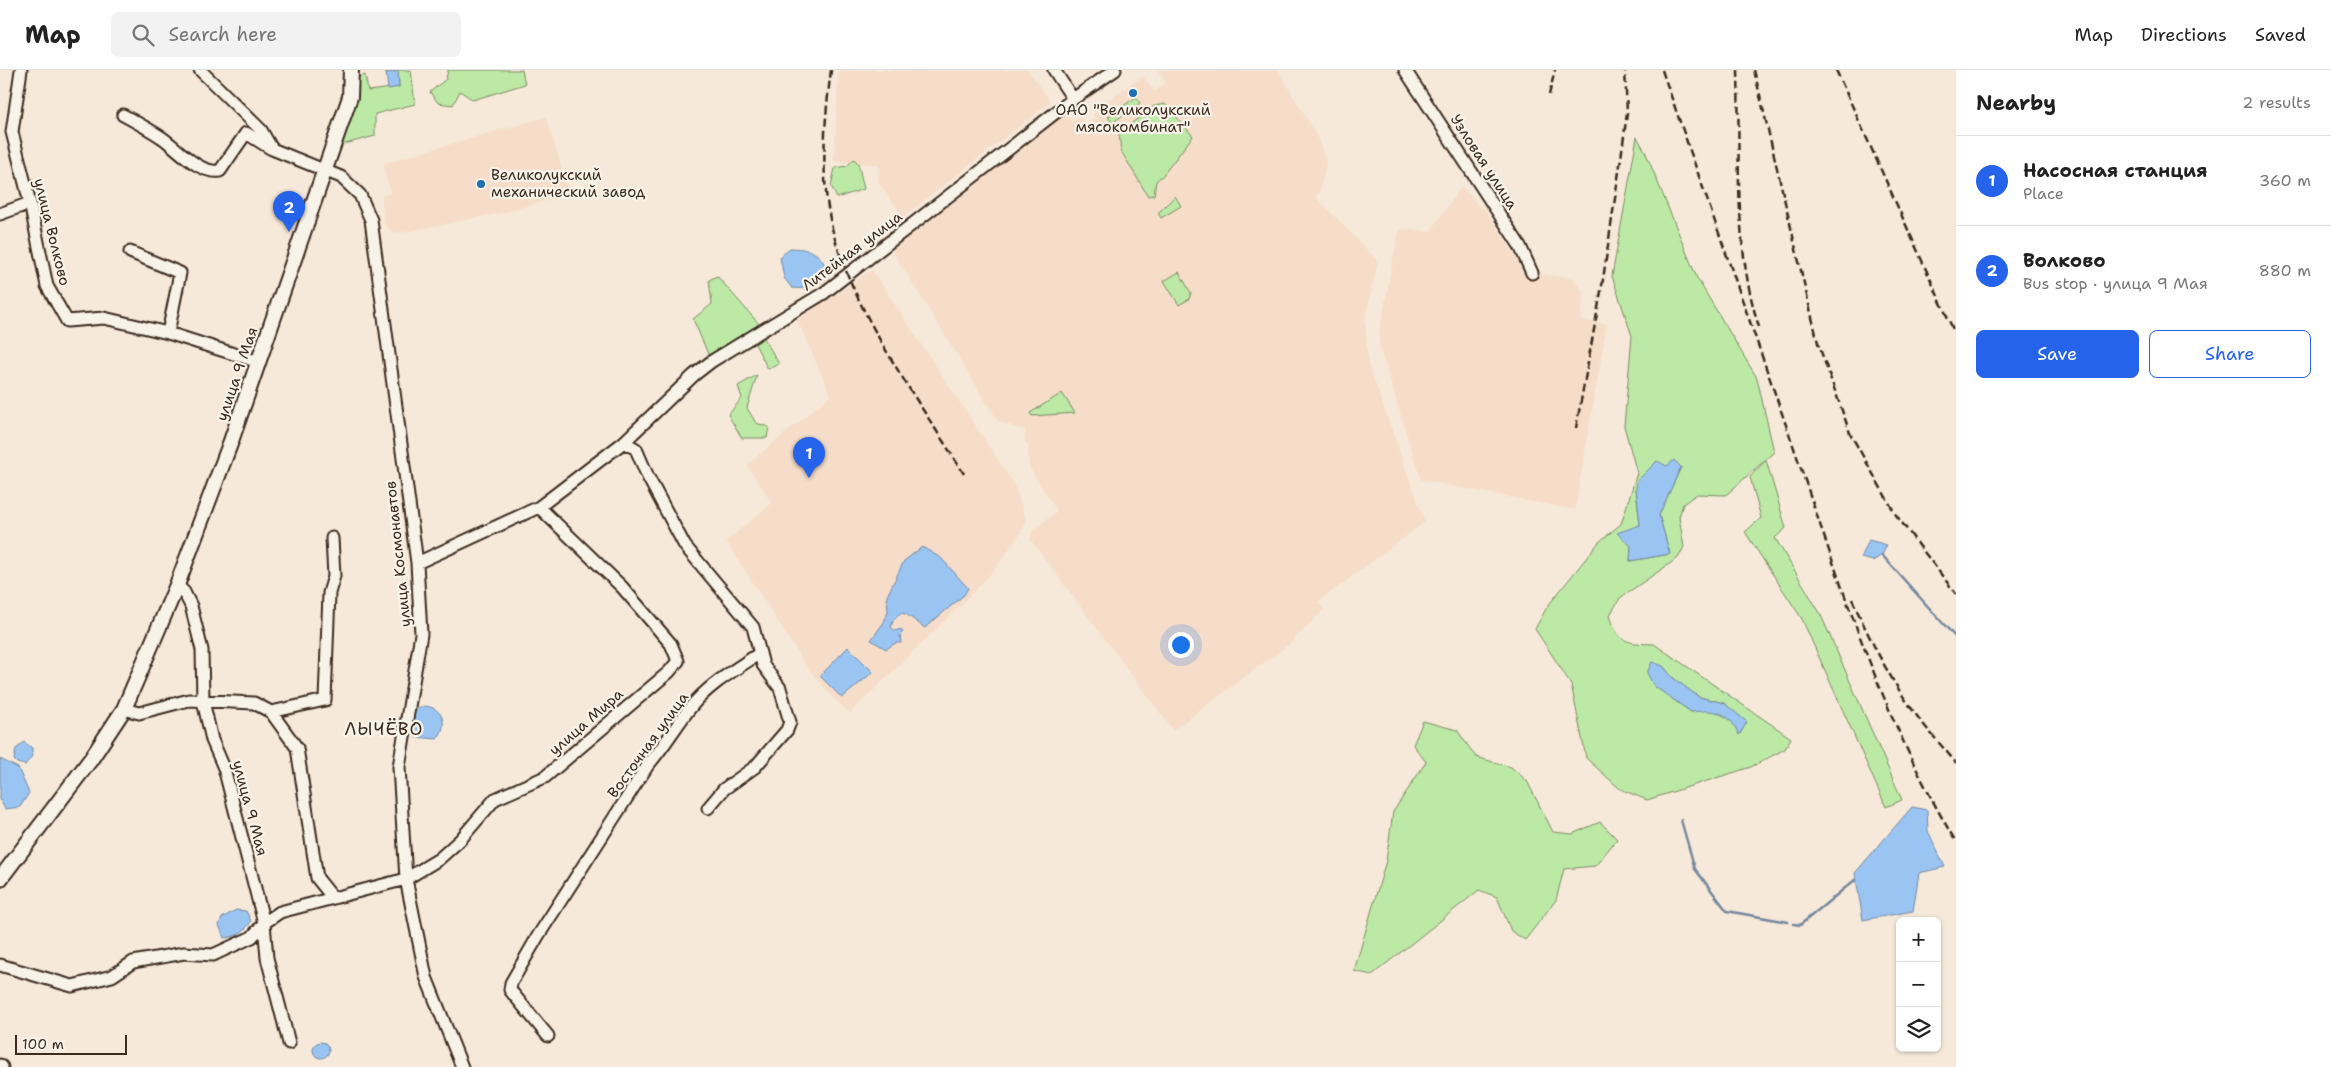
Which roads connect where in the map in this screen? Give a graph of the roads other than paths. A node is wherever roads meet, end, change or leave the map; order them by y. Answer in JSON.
{"nodes":[{"id":1,"x":21,"y":70,"type":"edge"},
{"id":2,"x":200,"y":70,"type":"edge"},
{"id":3,"x":351,"y":70,"type":"edge"},
{"id":4,"x":1054,"y":70,"type":"edge"},
{"id":5,"x":1115,"y":70,"type":"edge"},
{"id":6,"x":1405,"y":70,"type":"edge"},
{"id":7,"x":1073,"y":98,"type":"junction"},
{"id":8,"x":123,"y":115,"type":"dead end"},
{"id":9,"x":272,"y":149,"type":"junction"},
{"id":10,"x":325,"y":171,"type":"junction"},
{"id":11,"x":30,"y":203,"type":"junction"},
{"id":12,"x":0,"y":214,"type":"edge"},
{"id":13,"x":130,"y":252,"type":"dead end"},
{"id":14,"x":1532,"y":273,"type":"dead end"},
{"id":15,"x":168,"y":333,"type":"junction"},
{"id":16,"x":259,"y":362,"type":"junction"},
{"id":17,"x":624,"y":442,"type":"junction"},
{"id":18,"x":538,"y":507,"type":"junction"},
{"id":19,"x":332,"y":538,"type":"dead end"},
{"id":20,"x":417,"y":563,"type":"junction"},
{"id":21,"x":177,"y":585,"type":"junction"},
{"id":22,"x":760,"y":653,"type":"junction"},
{"id":23,"x":203,"y":701,"type":"junction"},
{"id":24,"x":124,"y":709,"type":"junction"},
{"id":25,"x":271,"y":712,"type":"junction"},
{"id":26,"x":708,"y":808,"type":"dead end"},
{"id":27,"x":0,"y":878,"type":"edge"},
{"id":28,"x":406,"y":879,"type":"junction"},
{"id":29,"x":333,"y":898,"type":"junction"},
{"id":30,"x":264,"y":923,"type":"junction"},
{"id":31,"x":0,"y":965,"type":"edge"},
{"id":32,"x":548,"y":1036,"type":"dead end"},
{"id":33,"x":289,"y":1043,"type":"dead end"},
{"id":34,"x":462,"y":1067,"type":"edge"}],
"edges":[{"from":1,"to":11,"type":"street","name":"улица Волково"},
{"from":2,"to":9,"type":"street"},
{"from":3,"to":10,"type":"main road","name":"улица 9 Мая"},
{"from":4,"to":7,"type":"street"},
{"from":5,"to":7,"type":"street","name":"Литейная улица"},
{"from":6,"to":14,"type":"street","name":"Узловая улица"},
{"from":7,"to":17,"type":"street","name":"Литейная улица"},
{"from":8,"to":9,"type":"street"},
{"from":9,"to":10,"type":"street","name":"улица Космонавтов"},
{"from":10,"to":16,"type":"main road","name":"улица 9 Мая"},
{"from":10,"to":20,"type":"street","name":"улица Космонавтов"},
{"from":11,"to":12,"type":"street"},
{"from":11,"to":15,"type":"street","name":"улица Волково"},
{"from":13,"to":15,"type":"street"},
{"from":15,"to":16,"type":"street","name":"улица Волково"},
{"from":16,"to":21,"type":"main road","name":"улица 9 Мая"},
{"from":17,"to":18,"type":"street","name":"Литейная улица"},
{"from":17,"to":22,"type":"street"},
{"from":18,"to":20,"type":"street","name":"Литейная улица"},
{"from":18,"to":28,"type":"street","name":"улица Мира"},
{"from":19,"to":25,"type":"street"},
{"from":20,"to":28,"type":"street","name":"улица Космонавтов"},
{"from":21,"to":23,"type":"street","name":"улица 9 Мая"},
{"from":21,"to":24,"type":"main road","name":"улица 9 Мая"},
{"from":22,"to":26,"type":"street"},
{"from":22,"to":32,"type":"street","name":"Восточная улица"},
{"from":23,"to":24,"type":"street"},
{"from":23,"to":25,"type":"street"},
{"from":23,"to":30,"type":"street","name":"улица 9 Мая"},
{"from":24,"to":27,"type":"main road","name":"улица 9 Мая"},
{"from":25,"to":29,"type":"street"},
{"from":28,"to":29,"type":"street","name":"улица Мира"},
{"from":28,"to":34,"type":"street","name":"улица Космонавтов"},
{"from":29,"to":30,"type":"street","name":"улица Мира"},
{"from":30,"to":31,"type":"street","name":"улица Мира"},
{"from":30,"to":33,"type":"street","name":"улица 9 Мая"}]}
